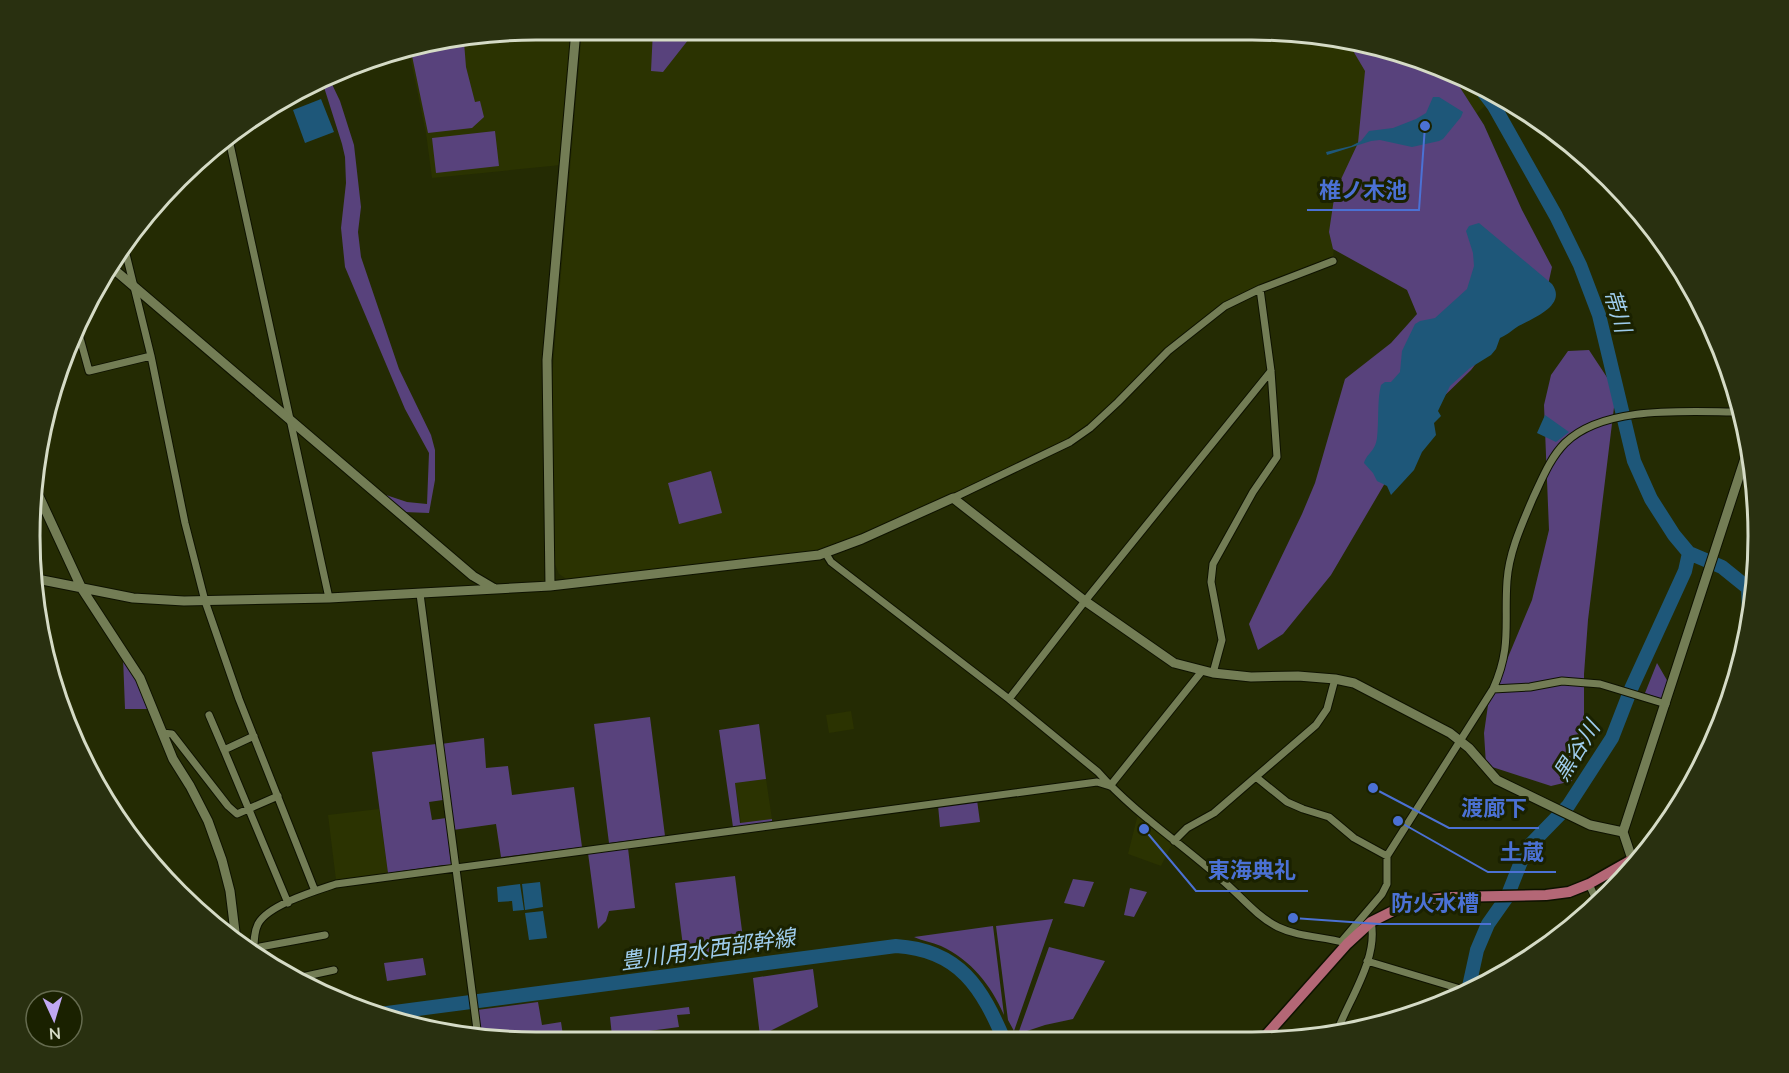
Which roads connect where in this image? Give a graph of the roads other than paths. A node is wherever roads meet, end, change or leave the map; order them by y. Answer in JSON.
{"nodes":[{"id":1,"x":575,"y":40,"type":"edge"},
{"id":2,"x":231,"y":147,"type":"edge"},
{"id":3,"x":127,"y":257,"type":"edge"},
{"id":4,"x":1333,"y":261,"type":"dead end"},
{"id":5,"x":117,"y":272,"type":"edge"},
{"id":6,"x":135,"y":288,"type":"junction"},
{"id":7,"x":1260,"y":289,"type":"junction"},
{"id":8,"x":81,"y":341,"type":"edge"},
{"id":9,"x":151,"y":356,"type":"junction"},
{"id":10,"x":1271,"y":371,"type":"junction"},
{"id":11,"x":1733,"y":412,"type":"edge"},
{"id":12,"x":292,"y":423,"type":"junction"},
{"id":13,"x":1743,"y":464,"type":"edge"},
{"id":14,"x":953,"y":498,"type":"junction"},
{"id":15,"x":42,"y":503,"type":"edge"},
{"id":16,"x":826,"y":554,"type":"junction"},
{"id":17,"x":43,"y":580,"type":"edge"},
{"id":18,"x":550,"y":586,"type":"junction"},
{"id":19,"x":82,"y":589,"type":"junction"},
{"id":20,"x":495,"y":590,"type":"junction"},
{"id":21,"x":420,"y":594,"type":"junction"},
{"id":22,"x":329,"y":598,"type":"junction"},
{"id":23,"x":205,"y":601,"type":"junction"},
{"id":24,"x":1085,"y":601,"type":"junction"},
{"id":25,"x":1202,"y":671,"type":"junction"},
{"id":26,"x":1213,"y":673,"type":"junction"},
{"id":27,"x":1335,"y":679,"type":"junction"},
{"id":28,"x":1493,"y":689,"type":"junction"},
{"id":29,"x":1009,"y":699,"type":"junction"},
{"id":30,"x":1666,"y":704,"type":"junction"},
{"id":31,"x":209,"y":715,"type":"dead end"},
{"id":32,"x":162,"y":733,"type":"junction"},
{"id":33,"x":254,"y":736,"type":"junction"},
{"id":34,"x":1460,"y":741,"type":"junction"},
{"id":35,"x":224,"y":750,"type":"junction"},
{"id":36,"x":1256,"y":777,"type":"junction"},
{"id":37,"x":1110,"y":786,"type":"junction"},
{"id":38,"x":278,"y":796,"type":"junction"},
{"id":39,"x":248,"y":810,"type":"junction"},
{"id":40,"x":1623,"y":832,"type":"junction"},
{"id":41,"x":1174,"y":842,"type":"junction"},
{"id":42,"x":1634,"y":853,"type":"edge"},
{"id":43,"x":1387,"y":856,"type":"junction"},
{"id":44,"x":1625,"y":864,"type":"edge"},
{"id":45,"x":454,"y":867,"type":"junction"},
{"id":46,"x":1589,"y":884,"type":"junction"},
{"id":47,"x":315,"y":891,"type":"junction"},
{"id":48,"x":1594,"y":895,"type":"edge"},
{"id":49,"x":288,"y":903,"type":"junction"},
{"id":50,"x":1371,"y":922,"type":"junction"},
{"id":51,"x":235,"y":930,"type":"edge"},
{"id":52,"x":326,"y":935,"type":"dead end"},
{"id":53,"x":1344,"y":943,"type":"junction"},
{"id":54,"x":254,"y":944,"type":"edge"},
{"id":55,"x":260,"y":948,"type":"edge"},
{"id":56,"x":1367,"y":961,"type":"junction"},
{"id":57,"x":334,"y":970,"type":"dead end"},
{"id":58,"x":307,"y":976,"type":"edge"},
{"id":59,"x":1457,"y":988,"type":"edge"},
{"id":60,"x":1340,"y":1024,"type":"edge"},
{"id":61,"x":477,"y":1028,"type":"edge"},
{"id":62,"x":1269,"y":1031,"type":"edge"}],
"edges":[{"from":1,"to":18,"type":"street"},
{"from":2,"to":12,"type":"street"},
{"from":3,"to":6,"type":"street"},
{"from":4,"to":7,"type":"street"},
{"from":5,"to":6,"type":"street"},
{"from":6,"to":9,"type":"street"},
{"from":6,"to":12,"type":"street"},
{"from":7,"to":10,"type":"street"},
{"from":7,"to":14,"type":"street"},
{"from":8,"to":9,"type":"street"},
{"from":9,"to":23,"type":"street"},
{"from":10,"to":24,"type":"street"},
{"from":10,"to":26,"type":"street"},
{"from":11,"to":28,"type":"street"},
{"from":12,"to":20,"type":"street"},
{"from":12,"to":22,"type":"street"},
{"from":13,"to":30,"type":"street"},
{"from":14,"to":16,"type":"street"},
{"from":14,"to":24,"type":"street"},
{"from":15,"to":19,"type":"street"},
{"from":16,"to":18,"type":"street"},
{"from":16,"to":29,"type":"street"},
{"from":17,"to":19,"type":"street"},
{"from":18,"to":20,"type":"street"},
{"from":19,"to":23,"type":"street"},
{"from":19,"to":32,"type":"street"},
{"from":20,"to":21,"type":"street"},
{"from":21,"to":22,"type":"street"},
{"from":21,"to":45,"type":"street"},
{"from":22,"to":23,"type":"street"},
{"from":23,"to":33,"type":"street"},
{"from":24,"to":25,"type":"street"},
{"from":24,"to":29,"type":"street"},
{"from":25,"to":26,"type":"street"},
{"from":25,"to":37,"type":"street"},
{"from":26,"to":27,"type":"street"},
{"from":27,"to":34,"type":"street"},
{"from":27,"to":36,"type":"street"},
{"from":28,"to":30,"type":"street"},
{"from":28,"to":34,"type":"street"},
{"from":29,"to":37,"type":"street"},
{"from":30,"to":40,"type":"street"},
{"from":31,"to":35,"type":"street"},
{"from":32,"to":39,"type":"street"},
{"from":32,"to":51,"type":"street"},
{"from":33,"to":35,"type":"street"},
{"from":33,"to":38,"type":"street"},
{"from":34,"to":40,"type":"street"},
{"from":34,"to":43,"type":"street"},
{"from":35,"to":39,"type":"street"},
{"from":36,"to":41,"type":"street"},
{"from":36,"to":43,"type":"street"},
{"from":37,"to":41,"type":"street"},
{"from":37,"to":45,"type":"street"},
{"from":38,"to":39,"type":"street"},
{"from":38,"to":47,"type":"street"},
{"from":39,"to":49,"type":"street"},
{"from":40,"to":42,"type":"street"},
{"from":41,"to":53,"type":"street"},
{"from":43,"to":53,"type":"street"},
{"from":44,"to":46,"type":"main road"},
{"from":45,"to":47,"type":"street"},
{"from":45,"to":61,"type":"street"},
{"from":46,"to":48,"type":"street"},
{"from":46,"to":50,"type":"main road"},
{"from":47,"to":49,"type":"street"},
{"from":49,"to":54,"type":"street"},
{"from":50,"to":53,"type":"main road"},
{"from":50,"to":56,"type":"street"},
{"from":52,"to":55,"type":"street"},
{"from":53,"to":62,"type":"main road"},
{"from":56,"to":59,"type":"street"},
{"from":56,"to":60,"type":"street"},
{"from":57,"to":58,"type":"street"}]}
